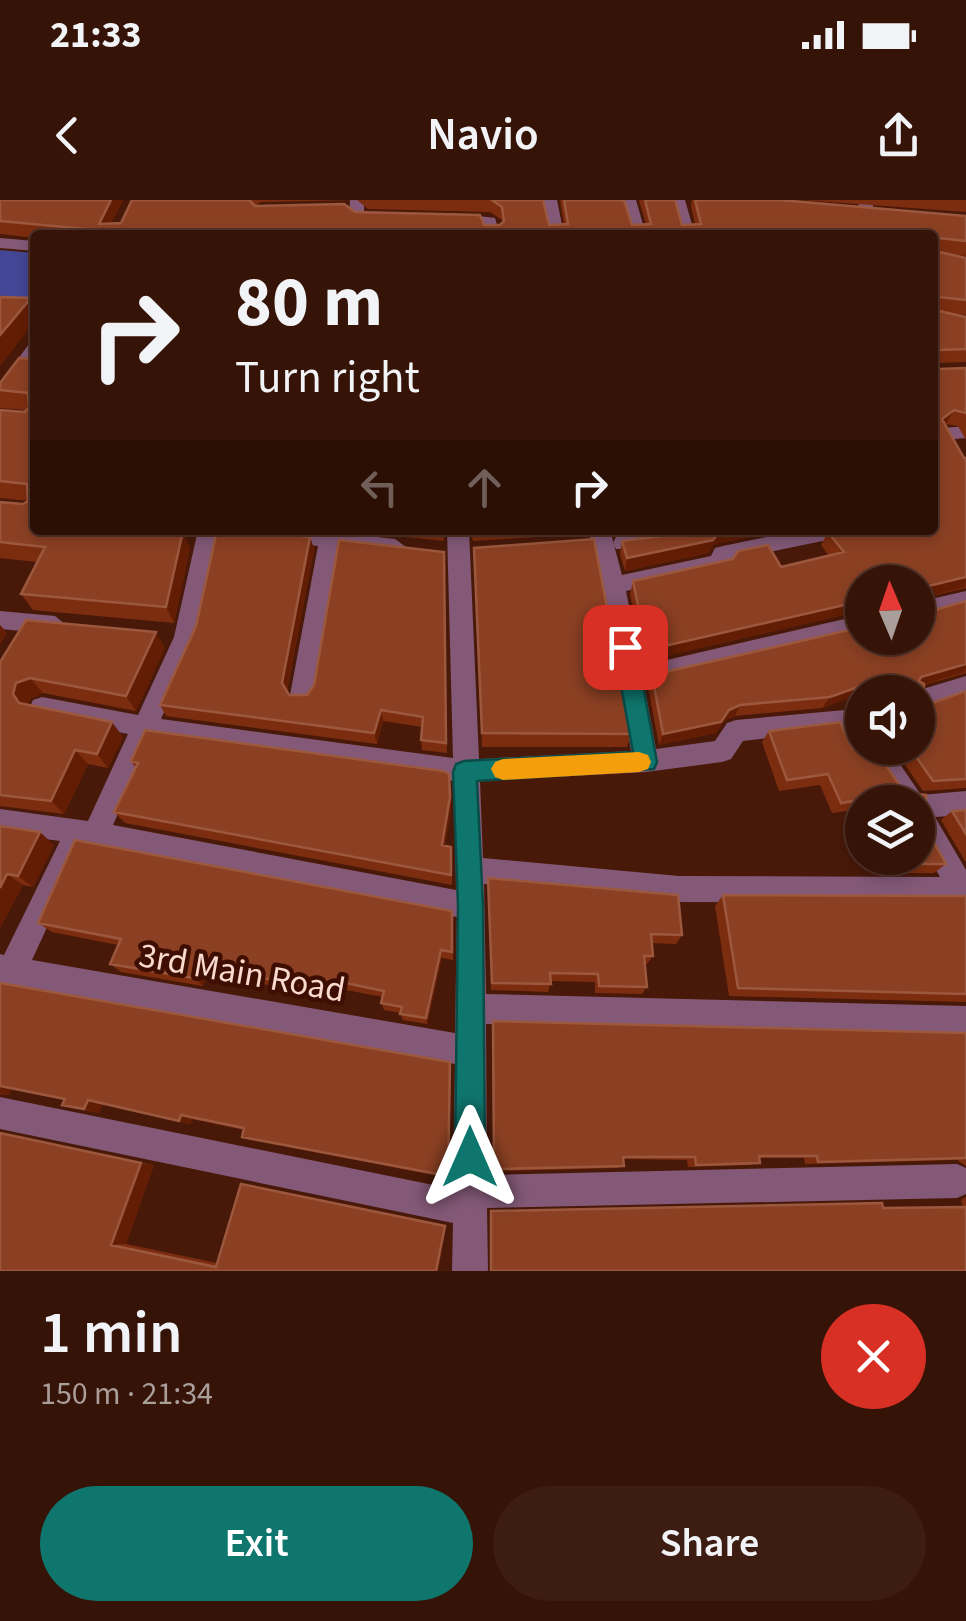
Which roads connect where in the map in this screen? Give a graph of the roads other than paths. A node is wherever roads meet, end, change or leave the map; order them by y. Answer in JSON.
{"nodes":[{"id":1,"x":452,"y":200,"type":"edge"},
{"id":2,"x":487,"y":200,"type":"edge"},
{"id":3,"x":550,"y":200,"type":"edge"},
{"id":4,"x":629,"y":200,"type":"edge"},
{"id":5,"x":678,"y":200,"type":"edge"},
{"id":6,"x":867,"y":206,"type":"edge"},
{"id":7,"x":338,"y":210,"type":"edge"},
{"id":8,"x":361,"y":211,"type":"edge"},
{"id":9,"x":849,"y":211,"type":"edge"},
{"id":10,"x":888,"y":214,"type":"edge"},
{"id":11,"x":449,"y":224,"type":"edge"},
{"id":12,"x":491,"y":228,"type":"edge"},
{"id":13,"x":555,"y":230,"type":"edge"},
{"id":14,"x":637,"y":230,"type":"edge"},
{"id":15,"x":685,"y":230,"type":"edge"},
{"id":16,"x":0,"y":243,"type":"edge"},
{"id":17,"x":30,"y":246,"type":"edge"},
{"id":18,"x":27,"y":372,"type":"edge"},
{"id":19,"x":0,"y":396,"type":"edge"},
{"id":20,"x":208,"y":535,"type":"edge"},
{"id":21,"x":331,"y":535,"type":"edge"},
{"id":22,"x":652,"y":535,"type":"edge"},
{"id":23,"x":813,"y":535,"type":"edge"},
{"id":24,"x":596,"y":541,"type":"edge"},
{"id":25,"x":450,"y":547,"type":"edge"},
{"id":26,"x":614,"y":585,"type":"junction"},
{"id":27,"x":966,"y":600,"type":"edge"},
{"id":28,"x":935,"y":607,"type":"edge"},
{"id":29,"x":0,"y":620,"type":"edge"},
{"id":30,"x":88,"y":628,"type":"edge"},
{"id":31,"x":845,"y":628,"type":"edge"},
{"id":32,"x":630,"y":678,"type":"junction"},
{"id":33,"x":966,"y":686,"type":"edge"},
{"id":34,"x":302,"y":695,"type":"edge"},
{"id":35,"x":935,"y":696,"type":"edge"},
{"id":36,"x":42,"y":707,"type":"edge"},
{"id":37,"x":845,"y":723,"type":"edge"},
{"id":38,"x":146,"y":726,"type":"junction"},
{"id":39,"x":646,"y":762,"type":"junction"},
{"id":40,"x":464,"y":772,"type":"junction"},
{"id":41,"x":966,"y":804,"type":"edge"},
{"id":42,"x":935,"y":806,"type":"edge"},
{"id":43,"x":0,"y":821,"type":"edge"},
{"id":44,"x":87,"y":833,"type":"junction"},
{"id":45,"x":935,"y":840,"type":"edge"},
{"id":46,"x":469,"y":870,"type":"junction"},
{"id":47,"x":965,"y":892,"type":"edge"},
{"id":48,"x":470,"y":906,"type":"junction"},
{"id":49,"x":6,"y":970,"type":"edge"},
{"id":50,"x":470,"y":1009,"type":"junction"},
{"id":51,"x":966,"y":1021,"type":"edge"},
{"id":52,"x":471,"y":1051,"type":"junction"},
{"id":53,"x":0,"y":1113,"type":"edge"},
{"id":54,"x":956,"y":1181,"type":"dead end"},
{"id":55,"x":469,"y":1201,"type":"junction"},
{"id":56,"x":470,"y":1271,"type":"edge"}],
"edges":[{"from":1,"to":11,"type":"street"},
{"from":2,"to":12,"type":"street"},
{"from":3,"to":13,"type":"street"},
{"from":4,"to":14,"type":"street"},
{"from":5,"to":15,"type":"street"},
{"from":6,"to":9,"type":"street"},
{"from":6,"to":10,"type":"street"},
{"from":7,"to":8,"type":"street"},
{"from":11,"to":12,"type":"street"},
{"from":16,"to":17,"type":"street"},
{"from":18,"to":19,"type":"street"},
{"from":20,"to":38,"type":"street"},
{"from":21,"to":25,"type":"street"},
{"from":21,"to":34,"type":"street"},
{"from":22,"to":24,"type":"street"},
{"from":23,"to":26,"type":"street"},
{"from":24,"to":26,"type":"street"},
{"from":25,"to":40,"type":"street"},
{"from":26,"to":32,"type":"street"},
{"from":27,"to":28,"type":"street"},
{"from":29,"to":30,"type":"street"},
{"from":31,"to":32,"type":"street"},
{"from":32,"to":39,"type":"street"},
{"from":33,"to":35,"type":"street"},
{"from":36,"to":38,"type":"street"},
{"from":37,"to":39,"type":"street"},
{"from":38,"to":40,"type":"street"},
{"from":38,"to":44,"type":"street"},
{"from":39,"to":40,"type":"street"},
{"from":40,"to":46,"type":"street"},
{"from":41,"to":42,"type":"street"},
{"from":43,"to":44,"type":"street"},
{"from":44,"to":48,"type":"street"},
{"from":44,"to":49,"type":"street"},
{"from":45,"to":47,"type":"street"},
{"from":46,"to":47,"type":"street"},
{"from":46,"to":48,"type":"street"},
{"from":48,"to":50,"type":"street"},
{"from":49,"to":52,"type":"street","name":"3rd Main Road"},
{"from":50,"to":51,"type":"street"},
{"from":50,"to":52,"type":"street"},
{"from":52,"to":55,"type":"street"},
{"from":53,"to":55,"type":"street"},
{"from":54,"to":55,"type":"street"},
{"from":55,"to":56,"type":"street"}]}
